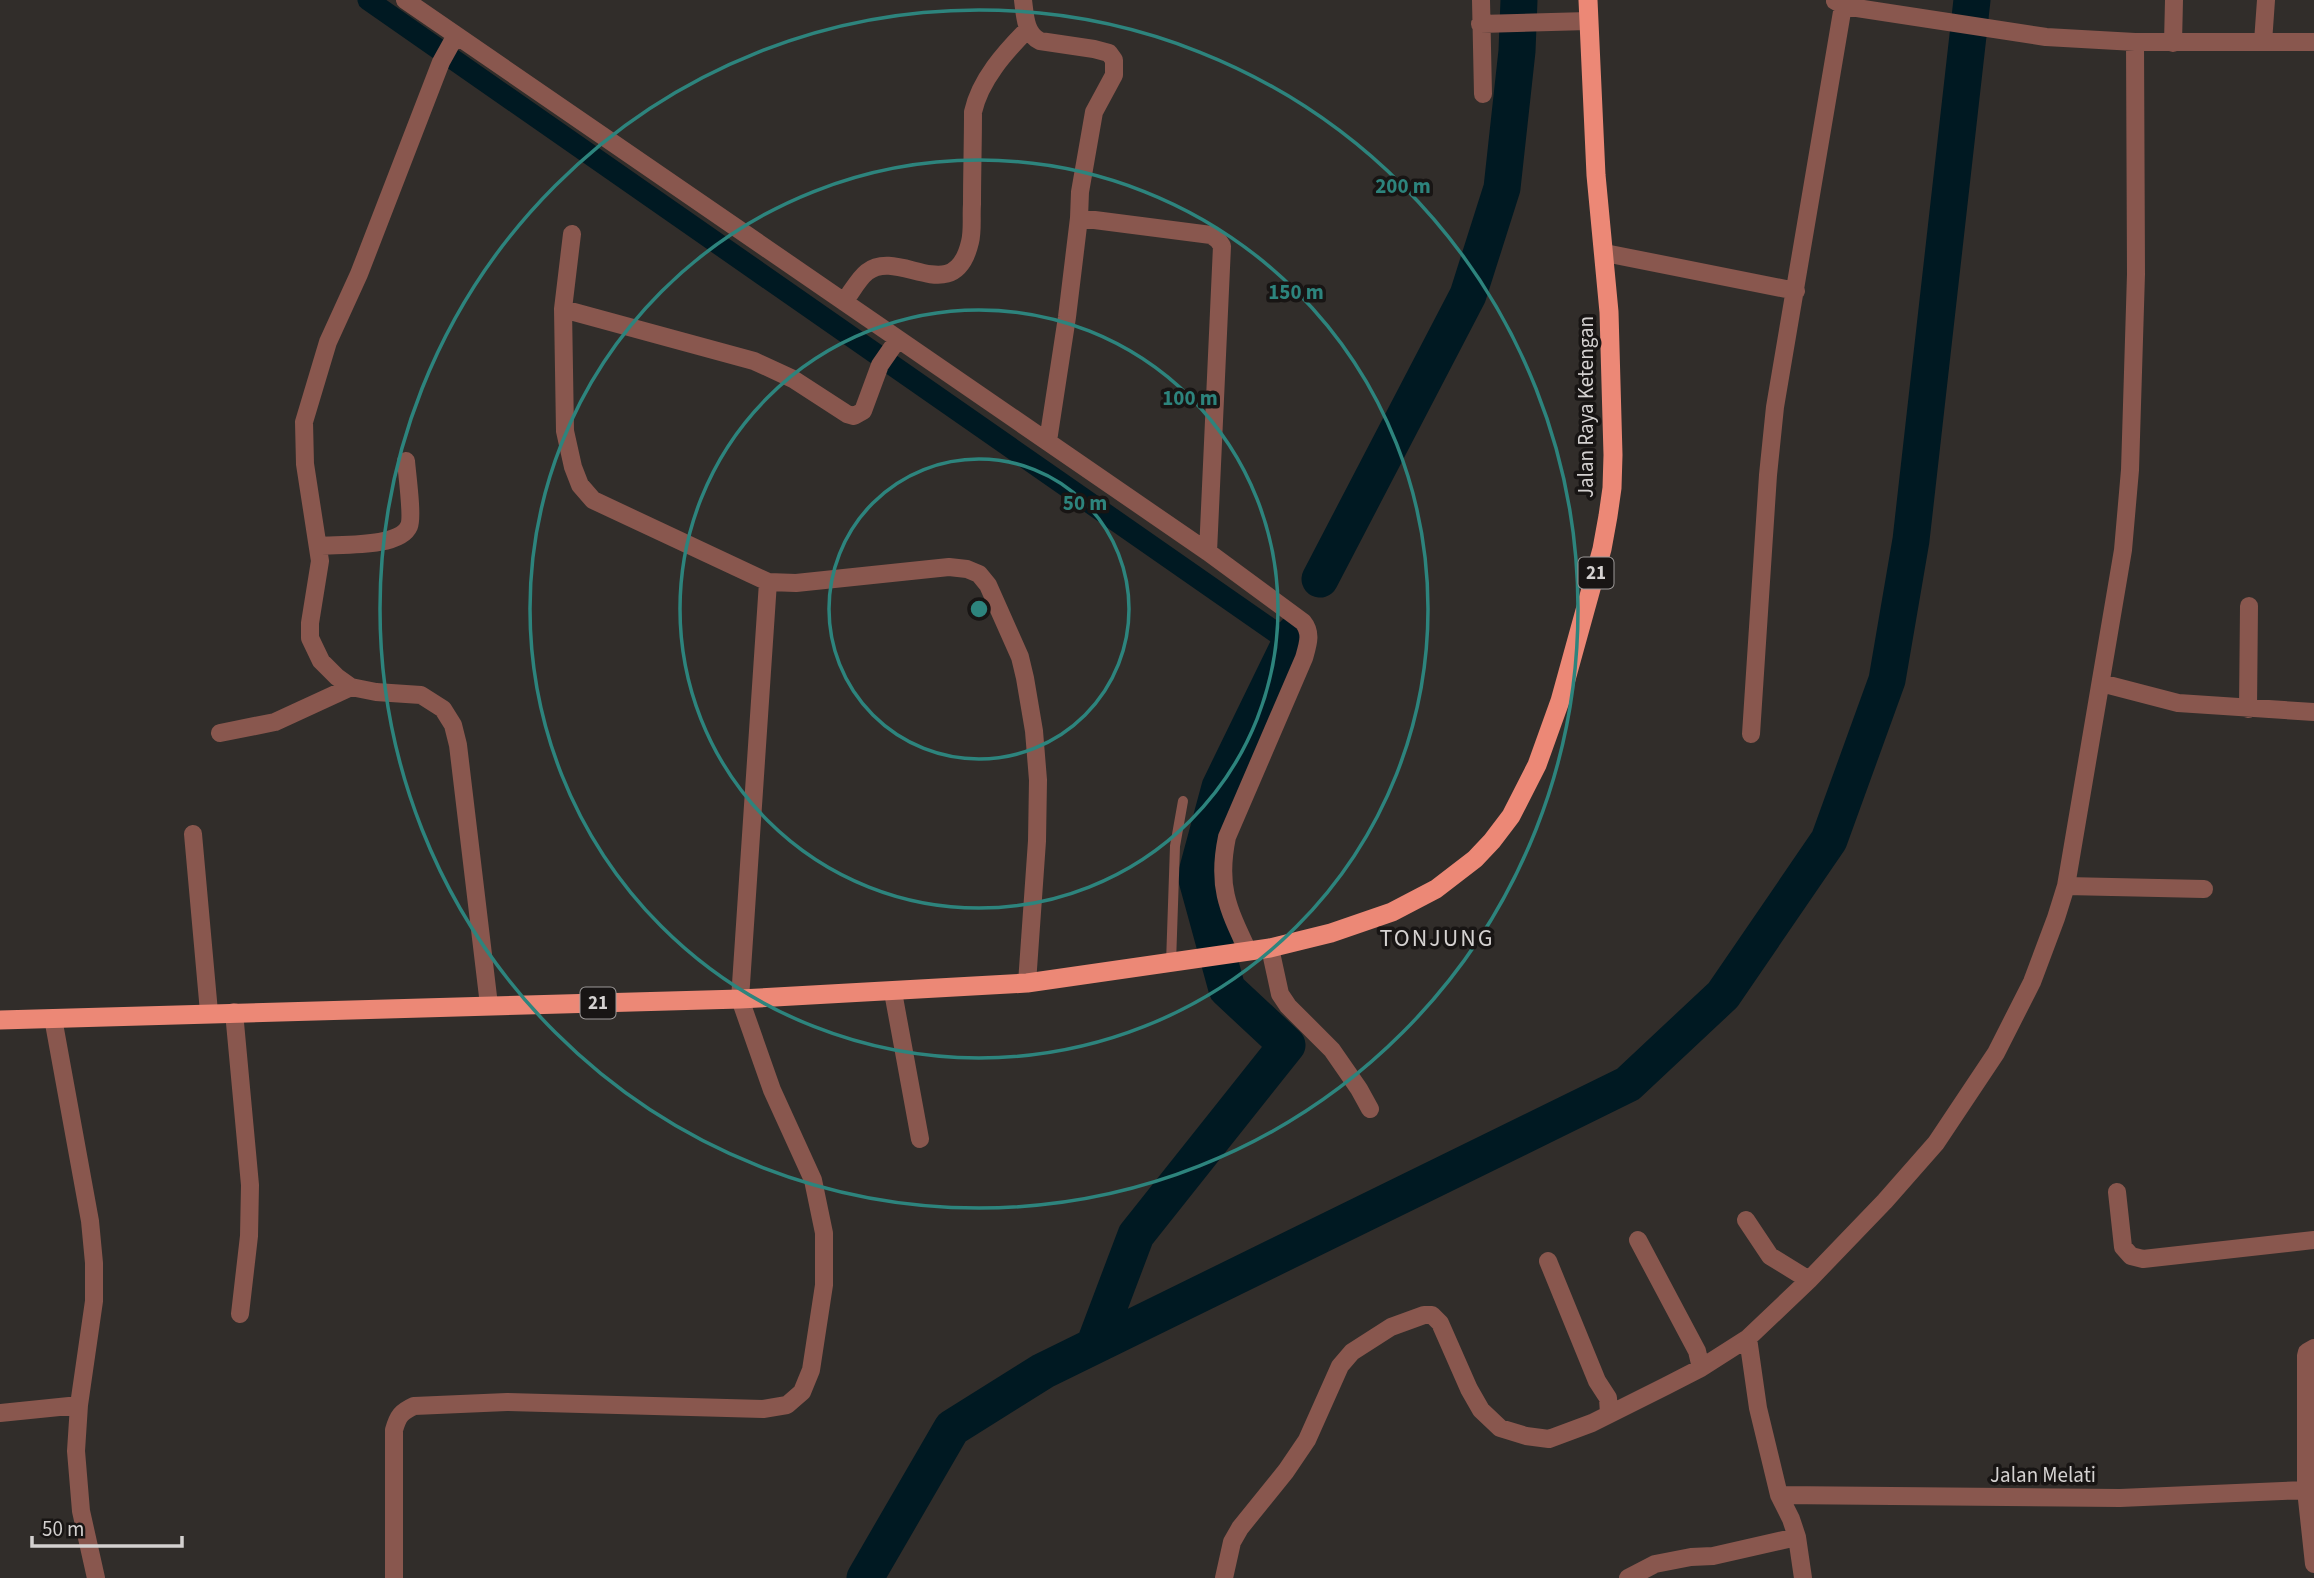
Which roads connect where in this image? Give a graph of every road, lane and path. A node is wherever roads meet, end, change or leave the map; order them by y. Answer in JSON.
{"nodes":[{"id":1,"x":405,"y":0,"type":"edge"},
{"id":2,"x":1023,"y":0,"type":"edge"},
{"id":3,"x":1480,"y":0,"type":"edge"},
{"id":4,"x":1588,"y":0,"type":"edge"},
{"id":5,"x":2174,"y":0,"type":"edge"},
{"id":6,"x":2266,"y":0,"type":"edge"},
{"id":7,"x":1840,"y":2,"type":"edge"},
{"id":8,"x":1931,"y":12,"type":"edge"},
{"id":9,"x":1588,"y":21,"type":"junction"},
{"id":10,"x":1480,"y":24,"type":"junction"},
{"id":11,"x":1028,"y":29,"type":"junction"},
{"id":12,"x":454,"y":39,"type":"junction"},
{"id":13,"x":2135,"y":42,"type":"junction"},
{"id":14,"x":2263,"y":42,"type":"junction"},
{"id":15,"x":2314,"y":42,"type":"edge"},
{"id":16,"x":2173,"y":43,"type":"junction"},
{"id":17,"x":1483,"y":93,"type":"dead end"},
{"id":18,"x":1079,"y":218,"type":"junction"},
{"id":19,"x":572,"y":234,"type":"dead end"},
{"id":20,"x":1605,"y":253,"type":"junction"},
{"id":21,"x":1796,"y":290,"type":"junction"},
{"id":22,"x":844,"y":302,"type":"junction"},
{"id":23,"x":563,"y":309,"type":"junction"},
{"id":24,"x":895,"y":342,"type":"junction"},
{"id":25,"x":1048,"y":441,"type":"junction"},
{"id":26,"x":406,"y":461,"type":"dead end"},
{"id":27,"x":318,"y":545,"type":"junction"},
{"id":28,"x":1208,"y":552,"type":"junction"},
{"id":29,"x":768,"y":582,"type":"junction"},
{"id":30,"x":2249,"y":606,"type":"dead end"},
{"id":31,"x":2101,"y":683,"type":"junction"},
{"id":32,"x":351,"y":687,"type":"junction"},
{"id":33,"x":2248,"y":709,"type":"junction"},
{"id":34,"x":2314,"y":712,"type":"edge"},
{"id":35,"x":220,"y":733,"type":"dead end"},
{"id":36,"x":1751,"y":734,"type":"dead end"},
{"id":37,"x":1183,"y":800,"type":"dead end"},
{"id":38,"x":193,"y":834,"type":"dead end"},
{"id":39,"x":2066,"y":886,"type":"junction"},
{"id":40,"x":2204,"y":889,"type":"dead end"},
{"id":41,"x":1270,"y":948,"type":"junction"},
{"id":42,"x":1241,"y":951,"type":"junction"},
{"id":43,"x":1171,"y":963,"type":"junction"},
{"id":44,"x":1027,"y":984,"type":"junction"},
{"id":45,"x":893,"y":992,"type":"junction"},
{"id":46,"x":740,"y":999,"type":"junction"},
{"id":47,"x":489,"y":1005,"type":"junction"},
{"id":48,"x":234,"y":1012,"type":"junction"},
{"id":49,"x":209,"y":1013,"type":"junction"},
{"id":50,"x":53,"y":1018,"type":"junction"},
{"id":51,"x":0,"y":1020,"type":"edge"},
{"id":52,"x":1370,"y":1109,"type":"dead end"},
{"id":53,"x":920,"y":1139,"type":"dead end"},
{"id":54,"x":2117,"y":1192,"type":"dead end"},
{"id":55,"x":1746,"y":1220,"type":"dead end"},
{"id":56,"x":1638,"y":1240,"type":"dead end"},
{"id":57,"x":2314,"y":1240,"type":"edge"},
{"id":58,"x":1548,"y":1261,"type":"dead end"},
{"id":59,"x":1800,"y":1275,"type":"junction"},
{"id":60,"x":240,"y":1314,"type":"dead end"},
{"id":61,"x":1748,"y":1338,"type":"junction"},
{"id":62,"x":2314,"y":1348,"type":"edge"},
{"id":63,"x":1699,"y":1360,"type":"junction"},
{"id":64,"x":79,"y":1405,"type":"junction"},
{"id":65,"x":1608,"y":1406,"type":"junction"},
{"id":66,"x":0,"y":1413,"type":"edge"},
{"id":67,"x":2306,"y":1490,"type":"junction"},
{"id":68,"x":1779,"y":1495,"type":"junction"},
{"id":69,"x":1797,"y":1537,"type":"junction"},
{"id":70,"x":2314,"y":1564,"type":"edge"},
{"id":71,"x":96,"y":1578,"type":"edge"},
{"id":72,"x":394,"y":1578,"type":"edge"},
{"id":73,"x":1224,"y":1578,"type":"edge"},
{"id":74,"x":1628,"y":1578,"type":"edge"},
{"id":75,"x":1803,"y":1578,"type":"edge"}],
"edges":[{"from":1,"to":12,"type":"street"},
{"from":2,"to":11,"type":"street"},
{"from":3,"to":10,"type":"street"},
{"from":4,"to":9,"type":"highway","name":"Jalan Raya Ketengan","number":"21"},
{"from":5,"to":16,"type":"street"},
{"from":6,"to":14,"type":"street"},
{"from":7,"to":8,"type":"street"},
{"from":7,"to":21,"type":"street"},
{"from":8,"to":13,"type":"street"},
{"from":9,"to":10,"type":"street"},
{"from":9,"to":20,"type":"highway","name":"Jalan Raya Ketengan","number":"21"},
{"from":10,"to":17,"type":"street"},
{"from":11,"to":18,"type":"street"},
{"from":11,"to":22,"type":"street"},
{"from":12,"to":22,"type":"street"},
{"from":12,"to":27,"type":"street"},
{"from":13,"to":16,"type":"street"},
{"from":13,"to":31,"type":"street"},
{"from":14,"to":15,"type":"street"},
{"from":14,"to":16,"type":"street"},
{"from":18,"to":25,"type":"street"},
{"from":18,"to":28,"type":"street"},
{"from":19,"to":23,"type":"street"},
{"from":20,"to":21,"type":"street"},
{"from":20,"to":41,"type":"highway","name":"Jalan Raya Ketengan","number":"21"},
{"from":21,"to":36,"type":"street"},
{"from":22,"to":24,"type":"street"},
{"from":23,"to":24,"type":"street"},
{"from":23,"to":29,"type":"street"},
{"from":24,"to":25,"type":"street"},
{"from":25,"to":28,"type":"street"},
{"from":26,"to":27,"type":"street"},
{"from":27,"to":32,"type":"street"},
{"from":28,"to":42,"type":"street"},
{"from":29,"to":44,"type":"street"},
{"from":29,"to":46,"type":"street"},
{"from":30,"to":33,"type":"street"},
{"from":31,"to":33,"type":"street"},
{"from":31,"to":39,"type":"street"},
{"from":32,"to":35,"type":"street"},
{"from":32,"to":47,"type":"street"},
{"from":33,"to":34,"type":"street"},
{"from":37,"to":43,"type":"lane"},
{"from":38,"to":49,"type":"street"},
{"from":39,"to":40,"type":"street"},
{"from":39,"to":59,"type":"street"},
{"from":41,"to":42,"type":"highway","name":"Jalan Raya Ketengan","number":"21"},
{"from":41,"to":52,"type":"street"},
{"from":42,"to":43,"type":"highway","number":"21"},
{"from":43,"to":44,"type":"highway","number":"21"},
{"from":44,"to":45,"type":"highway","number":"21"},
{"from":45,"to":46,"type":"highway","number":"21"},
{"from":45,"to":53,"type":"street"},
{"from":46,"to":47,"type":"highway","number":"21"},
{"from":46,"to":72,"type":"street"},
{"from":47,"to":48,"type":"highway","number":"21"},
{"from":48,"to":49,"type":"highway","number":"21"},
{"from":48,"to":60,"type":"street"},
{"from":49,"to":50,"type":"highway","number":"21"},
{"from":50,"to":51,"type":"highway","number":"21"},
{"from":50,"to":64,"type":"street"},
{"from":54,"to":57,"type":"street"},
{"from":55,"to":59,"type":"street"},
{"from":56,"to":63,"type":"street"},
{"from":58,"to":65,"type":"street"},
{"from":59,"to":61,"type":"street"},
{"from":61,"to":63,"type":"street"},
{"from":61,"to":68,"type":"street"},
{"from":62,"to":67,"type":"street"},
{"from":63,"to":65,"type":"street"},
{"from":64,"to":66,"type":"street"},
{"from":64,"to":71,"type":"street"},
{"from":65,"to":73,"type":"street"},
{"from":67,"to":68,"type":"street","name":"Jalan Melati"},
{"from":67,"to":70,"type":"street"},
{"from":68,"to":69,"type":"street"},
{"from":69,"to":74,"type":"street"},
{"from":69,"to":75,"type":"street"}]}
